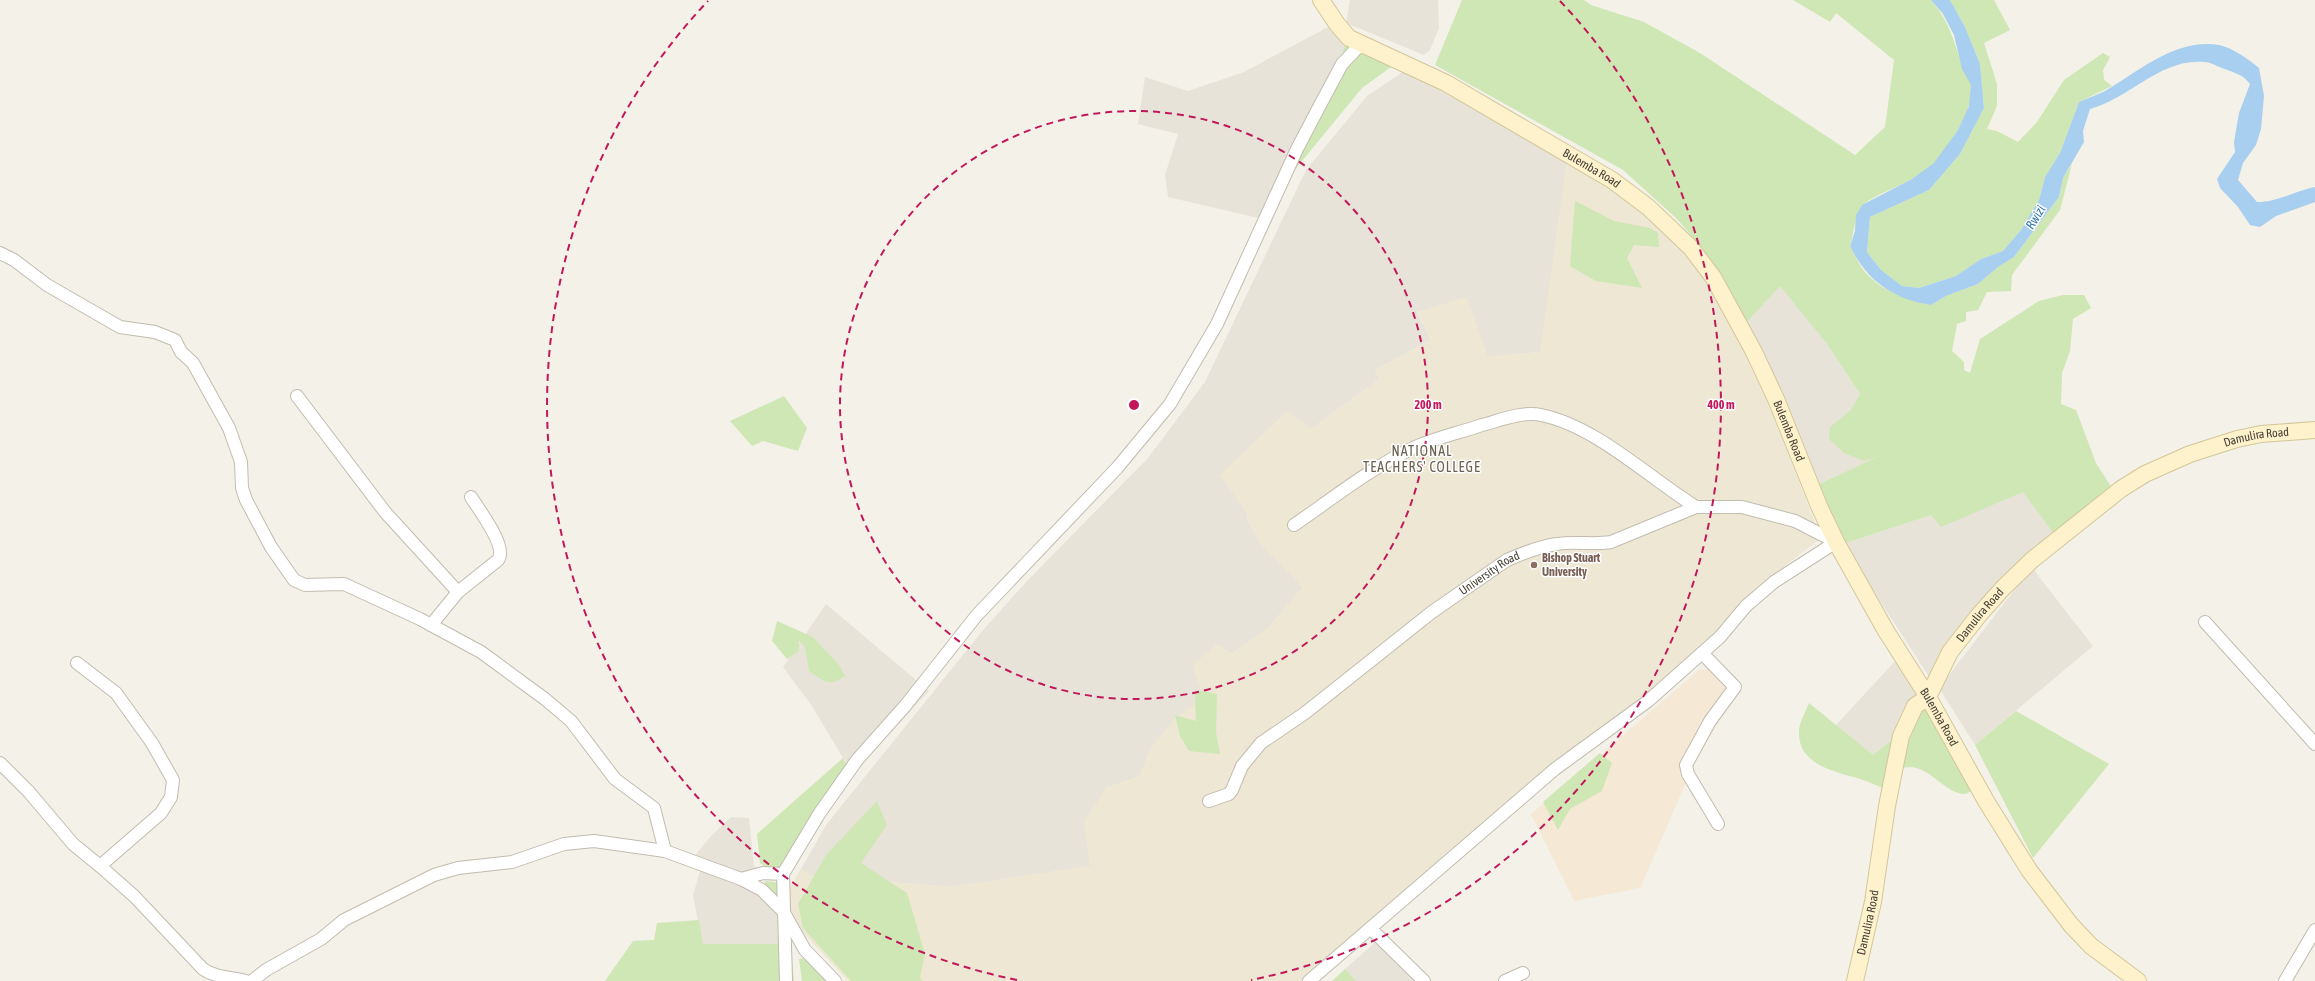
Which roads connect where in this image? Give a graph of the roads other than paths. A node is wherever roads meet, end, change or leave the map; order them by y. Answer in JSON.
{"nodes":[{"id":1,"x":1321,"y":0,"type":"edge"},
{"id":2,"x":1361,"y":44,"type":"junction"},
{"id":3,"x":0,"y":254,"type":"edge"},
{"id":4,"x":297,"y":396,"type":"dead end"},
{"id":5,"x":2315,"y":430,"type":"edge"},
{"id":6,"x":471,"y":497,"type":"dead end"},
{"id":7,"x":1696,"y":507,"type":"junction"},
{"id":8,"x":1294,"y":525,"type":"dead end"},
{"id":9,"x":1836,"y":542,"type":"junction"},
{"id":10,"x":458,"y":592,"type":"junction"},
{"id":11,"x":2205,"y":622,"type":"dead end"},
{"id":12,"x":431,"y":625,"type":"junction"},
{"id":13,"x":1702,"y":653,"type":"junction"},
{"id":14,"x":77,"y":663,"type":"dead end"},
{"id":15,"x":1928,"y":697,"type":"junction"},
{"id":16,"x":2315,"y":744,"type":"edge"},
{"id":17,"x":0,"y":763,"type":"edge"},
{"id":18,"x":1209,"y":801,"type":"dead end"},
{"id":19,"x":1718,"y":824,"type":"dead end"},
{"id":20,"x":665,"y":851,"type":"junction"},
{"id":21,"x":100,"y":866,"type":"junction"},
{"id":22,"x":783,"y":874,"type":"junction"},
{"id":23,"x":741,"y":879,"type":"junction"},
{"id":24,"x":783,"y":911,"type":"junction"},
{"id":25,"x":1371,"y":929,"type":"junction"},
{"id":26,"x":2315,"y":930,"type":"edge"},
{"id":27,"x":1523,"y":973,"type":"dead end"},
{"id":28,"x":246,"y":981,"type":"edge"},
{"id":29,"x":252,"y":981,"type":"edge"},
{"id":30,"x":786,"y":981,"type":"edge"},
{"id":31,"x":835,"y":981,"type":"edge"},
{"id":32,"x":1309,"y":981,"type":"edge"},
{"id":33,"x":1424,"y":981,"type":"edge"},
{"id":34,"x":1505,"y":981,"type":"edge"},
{"id":35,"x":1855,"y":981,"type":"edge"},
{"id":36,"x":2138,"y":981,"type":"edge"},
{"id":37,"x":2285,"y":981,"type":"edge"}],
"edges":[{"from":1,"to":2,"type":"main road","name":"Bulemba Road"},
{"from":2,"to":9,"type":"main road","name":"Bulemba Road"},
{"from":2,"to":22,"type":"street"},
{"from":3,"to":12,"type":"street"},
{"from":4,"to":10,"type":"street"},
{"from":5,"to":15,"type":"main road","name":"Damulira Road"},
{"from":6,"to":10,"type":"street"},
{"from":7,"to":8,"type":"street"},
{"from":7,"to":9,"type":"street","name":"University Road"},
{"from":7,"to":18,"type":"street","name":"University Road"},
{"from":9,"to":13,"type":"street"},
{"from":9,"to":15,"type":"main road","name":"Bulemba Road"},
{"from":10,"to":12,"type":"street"},
{"from":11,"to":16,"type":"street"},
{"from":12,"to":20,"type":"street"},
{"from":13,"to":19,"type":"street"},
{"from":13,"to":25,"type":"street"},
{"from":14,"to":21,"type":"street"},
{"from":15,"to":35,"type":"main road","name":"Damulira Road"},
{"from":15,"to":36,"type":"main road","name":"Bulemba Road"},
{"from":17,"to":21,"type":"street"},
{"from":20,"to":23,"type":"street"},
{"from":20,"to":29,"type":"street"},
{"from":21,"to":28,"type":"street"},
{"from":22,"to":23,"type":"street"},
{"from":22,"to":24,"type":"street"},
{"from":23,"to":24,"type":"street"},
{"from":24,"to":30,"type":"street"},
{"from":24,"to":31,"type":"street"},
{"from":25,"to":32,"type":"street"},
{"from":25,"to":33,"type":"street"},
{"from":26,"to":37,"type":"street"},
{"from":27,"to":34,"type":"street"}]}
